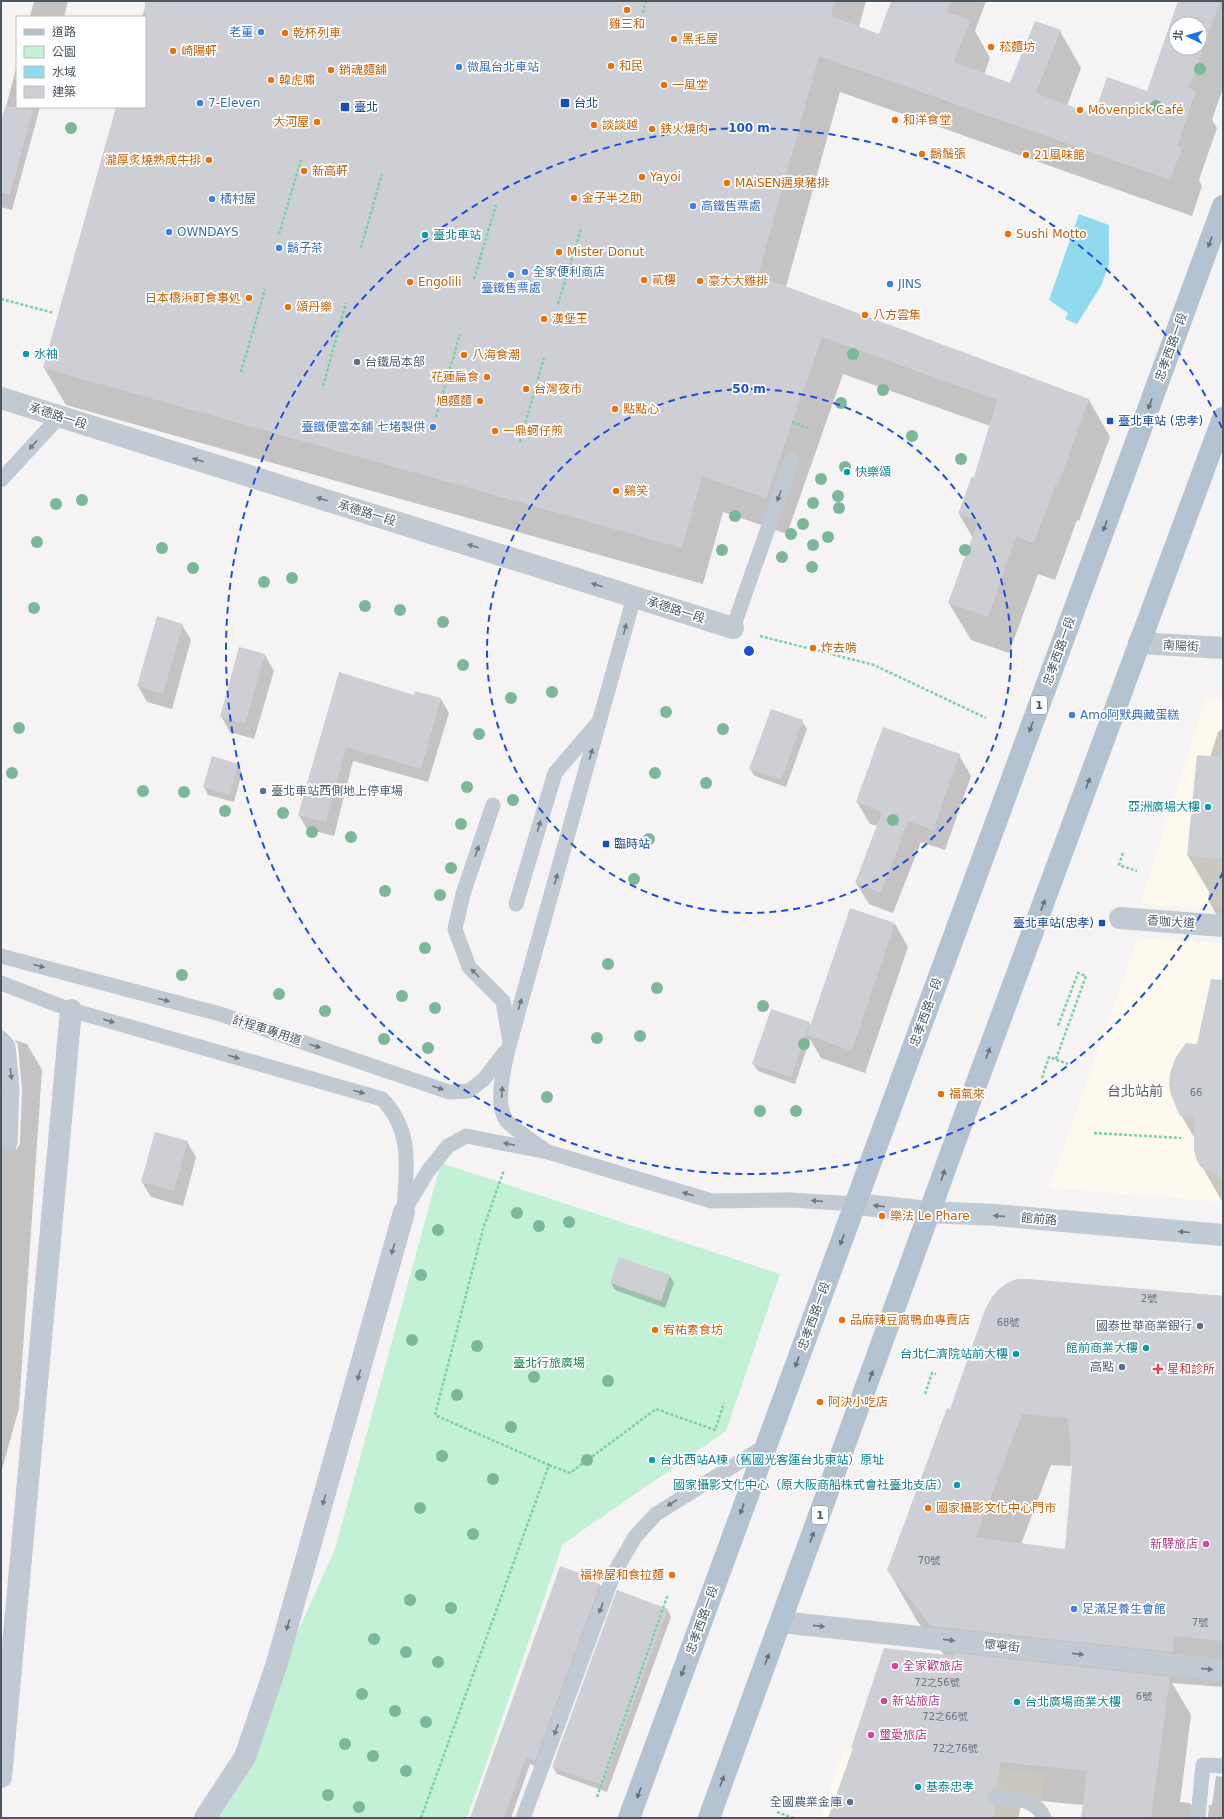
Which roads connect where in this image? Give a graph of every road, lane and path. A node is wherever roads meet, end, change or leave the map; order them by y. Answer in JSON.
{"nodes":[{"id":1,"x":646,"y":1,"type":"edge"},
{"id":2,"x":643,"y":12,"type":"dead end"},
{"id":3,"x":301,"y":160,"type":"dead end"},
{"id":4,"x":382,"y":174,"type":"dead end"},
{"id":5,"x":496,"y":205,"type":"dead end"},
{"id":6,"x":1223,"y":206,"type":"edge"},
{"id":7,"x":581,"y":229,"type":"dead end"},
{"id":8,"x":279,"y":234,"type":"dead end"},
{"id":9,"x":361,"y":248,"type":"dead end"},
{"id":10,"x":474,"y":279,"type":"dead end"},
{"id":11,"x":265,"y":289,"type":"dead end"},
{"id":12,"x":1,"y":299,"type":"edge"},
{"id":13,"x":346,"y":303,"type":"dead end"},
{"id":14,"x":558,"y":304,"type":"dead end"},
{"id":15,"x":54,"y":313,"type":"dead end"},
{"id":16,"x":460,"y":334,"type":"dead end"},
{"id":17,"x":544,"y":358,"type":"dead end"},
{"id":18,"x":241,"y":372,"type":"dead end"},
{"id":19,"x":323,"y":386,"type":"dead end"},
{"id":20,"x":1,"y":398,"type":"edge"},
{"id":21,"x":59,"y":417,"type":"junction"},
{"id":22,"x":436,"y":417,"type":"dead end"},
{"id":23,"x":1223,"y":418,"type":"edge"},
{"id":24,"x":792,"y":422,"type":"dead end"},
{"id":25,"x":808,"y":428,"type":"dead end"},
{"id":26,"x":520,"y":442,"type":"dead end"},
{"id":27,"x":792,"y":460,"type":"dead end"},
{"id":28,"x":1,"y":480,"type":"edge"},
{"id":29,"x":634,"y":597,"type":"junction"},
{"id":30,"x":733,"y":628,"type":"junction"},
{"id":31,"x":1139,"y":643,"type":"junction"},
{"id":32,"x":1223,"y":648,"type":"edge"},
{"id":33,"x":986,"y":718,"type":"dead end"},
{"id":34,"x":601,"y":719,"type":"junction"},
{"id":35,"x":493,"y":805,"type":"dead end"},
{"id":36,"x":1123,"y":853,"type":"dead end"},
{"id":37,"x":1137,"y":872,"type":"dead end"},
{"id":38,"x":516,"y":904,"type":"dead end"},
{"id":39,"x":1120,"y":918,"type":"dead end"},
{"id":40,"x":1223,"y":926,"type":"edge"},
{"id":41,"x":1,"y":956,"type":"edge"},
{"id":42,"x":1,"y":983,"type":"edge"},
{"id":43,"x":71,"y":1010,"type":"junction"},
{"id":44,"x":1058,"y":1026,"type":"dead end"},
{"id":45,"x":1,"y":1038,"type":"edge"},
{"id":46,"x":510,"y":1042,"type":"junction"},
{"id":47,"x":1056,"y":1060,"type":"junction"},
{"id":48,"x":1068,"y":1064,"type":"dead end"},
{"id":49,"x":1042,"y":1078,"type":"dead end"},
{"id":50,"x":1094,"y":1133,"type":"dead end"},
{"id":51,"x":1181,"y":1138,"type":"dead end"},
{"id":52,"x":10,"y":1143,"type":"dead end"},
{"id":53,"x":548,"y":1152,"type":"junction"},
{"id":54,"x":506,"y":1165,"type":"dead end"},
{"id":55,"x":856,"y":1204,"type":"junction"},
{"id":56,"x":404,"y":1212,"type":"junction"},
{"id":57,"x":930,"y":1212,"type":"junction"},
{"id":58,"x":1223,"y":1235,"type":"edge"},
{"id":59,"x":936,"y":1374,"type":"dead end"},
{"id":60,"x":924,"y":1394,"type":"dead end"},
{"id":61,"x":724,"y":1403,"type":"dead end"},
{"id":62,"x":765,"y":1446,"type":"junction"},
{"id":63,"x":549,"y":1465,"type":"junction"},
{"id":64,"x":668,"y":1594,"type":"dead end"},
{"id":65,"x":781,"y":1622,"type":"junction"},
{"id":66,"x":1223,"y":1670,"type":"edge"},
{"id":67,"x":1223,"y":1766,"type":"edge"},
{"id":68,"x":1,"y":1777,"type":"edge"},
{"id":69,"x":996,"y":1797,"type":"dead end"},
{"id":70,"x":597,"y":1798,"type":"dead end"},
{"id":71,"x":777,"y":1812,"type":"dead end"},
{"id":72,"x":205,"y":1818,"type":"edge"},
{"id":73,"x":421,"y":1818,"type":"edge"},
{"id":74,"x":523,"y":1818,"type":"edge"},
{"id":75,"x":630,"y":1818,"type":"edge"},
{"id":76,"x":709,"y":1818,"type":"edge"},
{"id":77,"x":793,"y":1818,"type":"edge"},
{"id":78,"x":1044,"y":1818,"type":"edge"},
{"id":79,"x":1198,"y":1818,"type":"edge"}],
"edges":[{"from":1,"to":2,"type":"path"},
{"from":3,"to":8,"type":"path"},
{"from":4,"to":9,"type":"path"},
{"from":5,"to":10,"type":"path"},
{"from":6,"to":55,"type":"main road","name":"忠孝西路一段","number":"1","one_way":true},
{"from":7,"to":14,"type":"path"},
{"from":11,"to":18,"type":"path"},
{"from":12,"to":15,"type":"path"},
{"from":13,"to":19,"type":"path"},
{"from":16,"to":22,"type":"path"},
{"from":17,"to":26,"type":"path"},
{"from":20,"to":21,"type":"street","name":"承德路一段"},
{"from":21,"to":28,"type":"lane","one_way":true},
{"from":29,"to":21,"type":"street","name":"承德路一段","one_way":true},
{"from":23,"to":31,"type":"main road","number":"1"},
{"from":24,"to":25,"type":"path"},
{"from":27,"to":30,"type":"lane","one_way":true},
{"from":29,"to":30,"type":"street","name":"承德路一段"},
{"from":34,"to":29,"type":"lane","one_way":true},
{"from":30,"to":33,"type":"path"},
{"from":31,"to":32,"type":"street","name":"南陽街"},
{"from":57,"to":31,"type":"main road","number":"1","one_way":true},
{"from":38,"to":34,"type":"lane","one_way":true},
{"from":46,"to":34,"type":"lane","one_way":true},
{"from":46,"to":35,"type":"lane","one_way":true},
{"from":36,"to":37,"type":"path"},
{"from":39,"to":40,"type":"street","name":"香咖大道"},
{"from":41,"to":46,"type":"lane","name":"計程車專用道","one_way":true},
{"from":42,"to":43,"type":"lane"},
{"from":43,"to":56,"type":"lane","one_way":true},
{"from":43,"to":68,"type":"street"},
{"from":44,"to":47,"type":"path"},
{"from":45,"to":52,"type":"lane","one_way":true},
{"from":53,"to":46,"type":"lane","one_way":true},
{"from":47,"to":48,"type":"path"},
{"from":47,"to":49,"type":"path"},
{"from":50,"to":51,"type":"path"},
{"from":55,"to":53,"type":"lane","one_way":true},
{"from":53,"to":56,"type":"lane","one_way":true},
{"from":54,"to":63,"type":"path"},
{"from":57,"to":55,"type":"street","name":"館前路","one_way":true},
{"from":55,"to":62,"type":"main road","name":"忠孝西路一段","number":"1","one_way":true},
{"from":56,"to":72,"type":"street","one_way":true},
{"from":58,"to":57,"type":"street","name":"館前路","one_way":true},
{"from":65,"to":57,"type":"main road","number":"1","one_way":true},
{"from":59,"to":60,"type":"path"},
{"from":61,"to":63,"type":"path"},
{"from":62,"to":74,"type":"lane","one_way":true},
{"from":62,"to":75,"type":"main road","name":"忠孝西路一段","number":"1","one_way":true},
{"from":63,"to":73,"type":"path"},
{"from":64,"to":70,"type":"path"},
{"from":65,"to":66,"type":"street","name":"懷寧街","one_way":true},
{"from":76,"to":65,"type":"main road","number":"1","one_way":true},
{"from":67,"to":79,"type":"lane"},
{"from":69,"to":78,"type":"lane"},
{"from":71,"to":77,"type":"path"}]}
